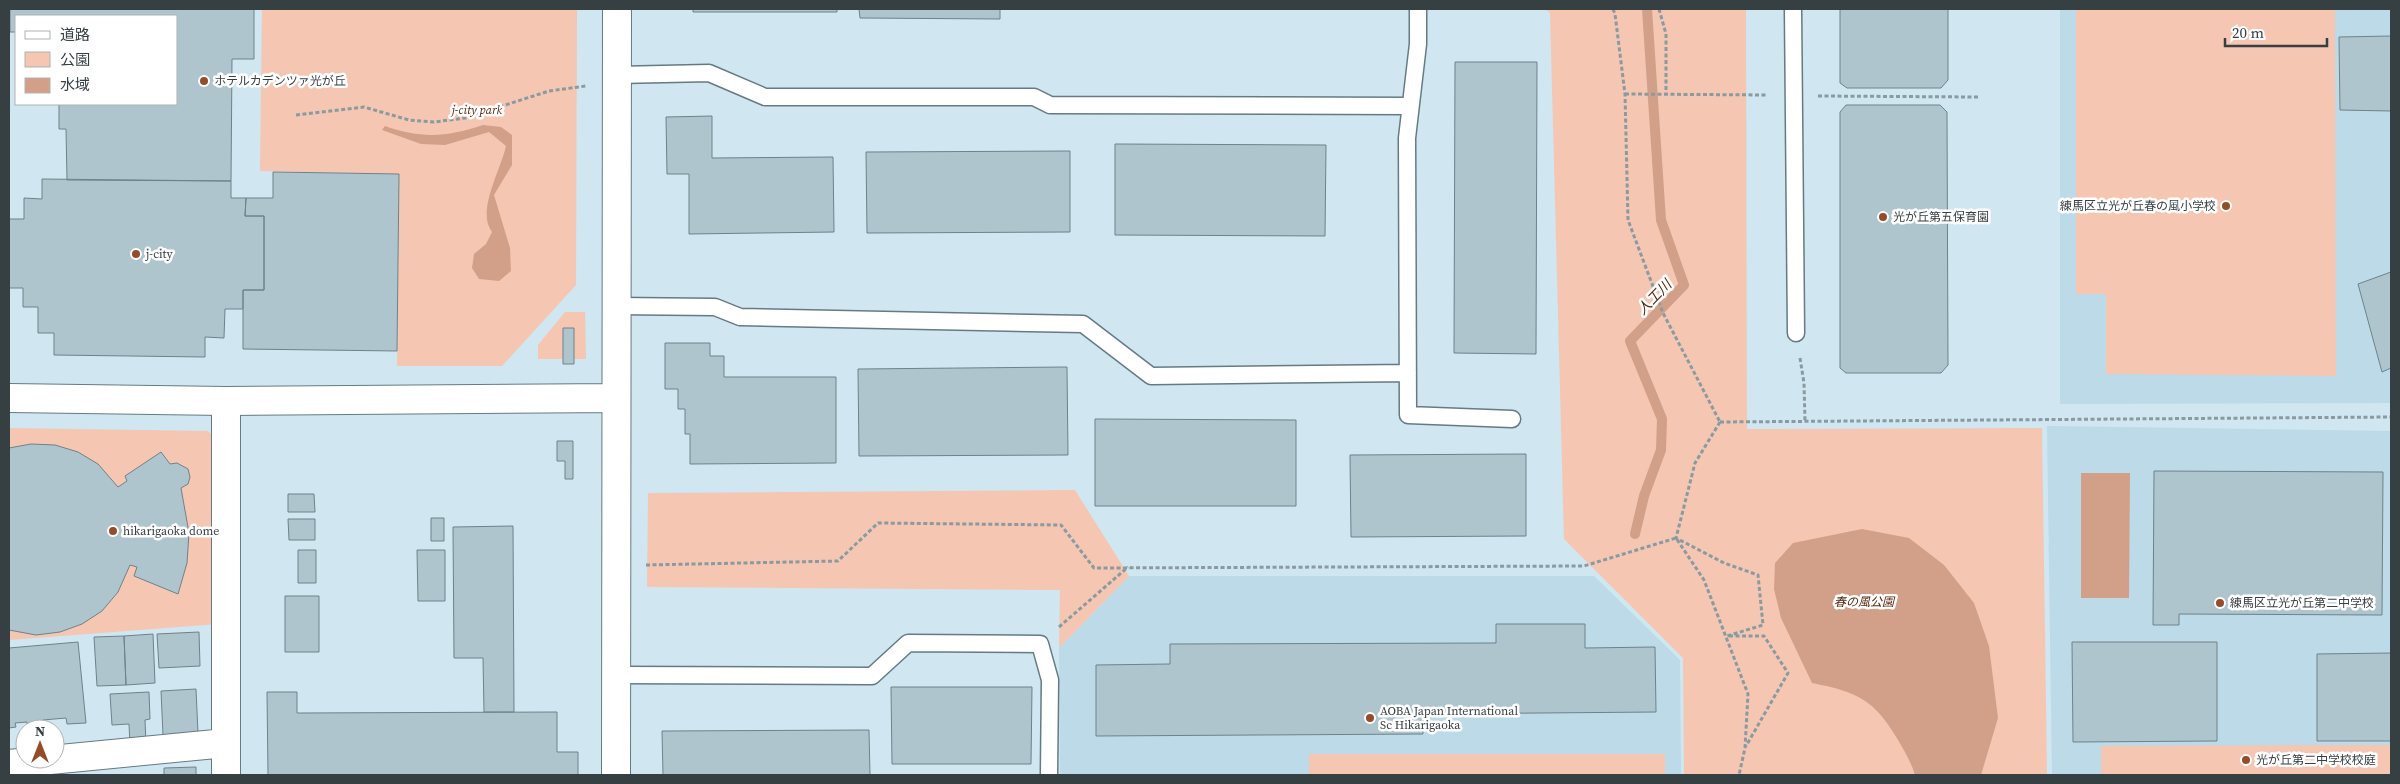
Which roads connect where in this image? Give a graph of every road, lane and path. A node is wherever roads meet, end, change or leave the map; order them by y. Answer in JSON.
{"nodes":[{"id":1,"x":617,"y":9,"type":"edge"},
{"id":2,"x":1418,"y":9,"type":"edge"},
{"id":3,"x":1613,"y":9,"type":"edge"},
{"id":4,"x":1659,"y":9,"type":"edge"},
{"id":5,"x":1793,"y":9,"type":"edge"},
{"id":6,"x":617,"y":75,"type":"junction"},
{"id":7,"x":588,"y":86,"type":"dead end"},
{"id":8,"x":1666,"y":95,"type":"dead end"},
{"id":9,"x":1410,"y":106,"type":"junction"},
{"id":10,"x":296,"y":115,"type":"dead end"},
{"id":11,"x":616,"y":306,"type":"junction"},
{"id":12,"x":1796,"y":333,"type":"joint"},
{"id":13,"x":1408,"y":373,"type":"junction"},
{"id":14,"x":9,"y":398,"type":"edge"},
{"id":15,"x":616,"y":398,"type":"junction"},
{"id":16,"x":226,"y":401,"type":"junction"},
{"id":17,"x":2391,"y":416,"type":"edge"},
{"id":18,"x":1512,"y":419,"type":"dead end"},
{"id":19,"x":1720,"y":422,"type":"junction"},
{"id":20,"x":1805,"y":422,"type":"junction"},
{"id":21,"x":1676,"y":538,"type":"junction"},
{"id":22,"x":643,"y":565,"type":"dead end"},
{"id":23,"x":1128,"y":567,"type":"junction"},
{"id":24,"x":1727,"y":636,"type":"junction"},
{"id":25,"x":1040,"y":644,"type":"junction"},
{"id":26,"x":616,"y":675,"type":"junction"},
{"id":27,"x":226,"y":743,"type":"junction"},
{"id":28,"x":1745,"y":748,"type":"junction"},
{"id":29,"x":9,"y":764,"type":"edge"},
{"id":30,"x":226,"y":775,"type":"edge"},
{"id":31,"x":616,"y":775,"type":"edge"},
{"id":32,"x":1049,"y":775,"type":"edge"},
{"id":33,"x":1739,"y":775,"type":"edge"}],
"edges":[{"from":1,"to":6,"type":"street"},
{"from":2,"to":9,"type":"lane"},
{"from":3,"to":19,"type":"path"},
{"from":4,"to":8,"type":"path"},
{"from":5,"to":12,"type":"lane"},
{"from":6,"to":9,"type":"lane"},
{"from":6,"to":11,"type":"street"},
{"from":7,"to":10,"type":"path"},
{"from":9,"to":13,"type":"lane"},
{"from":11,"to":13,"type":"lane"},
{"from":11,"to":15,"type":"street"},
{"from":12,"to":20,"type":"path"},
{"from":13,"to":18,"type":"lane"},
{"from":14,"to":16,"type":"street"},
{"from":15,"to":16,"type":"street"},
{"from":15,"to":26,"type":"street"},
{"from":16,"to":27,"type":"street"},
{"from":17,"to":20,"type":"path"},
{"from":19,"to":20,"type":"path"},
{"from":19,"to":21,"type":"path"},
{"from":21,"to":23,"type":"path"},
{"from":21,"to":24,"type":"path"},
{"from":21,"to":24,"type":"path"},
{"from":22,"to":23,"type":"path"},
{"from":23,"to":25,"type":"path"},
{"from":24,"to":28,"type":"path"},
{"from":24,"to":28,"type":"path"},
{"from":25,"to":26,"type":"lane"},
{"from":25,"to":32,"type":"lane"},
{"from":26,"to":31,"type":"street"},
{"from":27,"to":29,"type":"street"},
{"from":27,"to":30,"type":"street"},
{"from":28,"to":33,"type":"path"}]}
